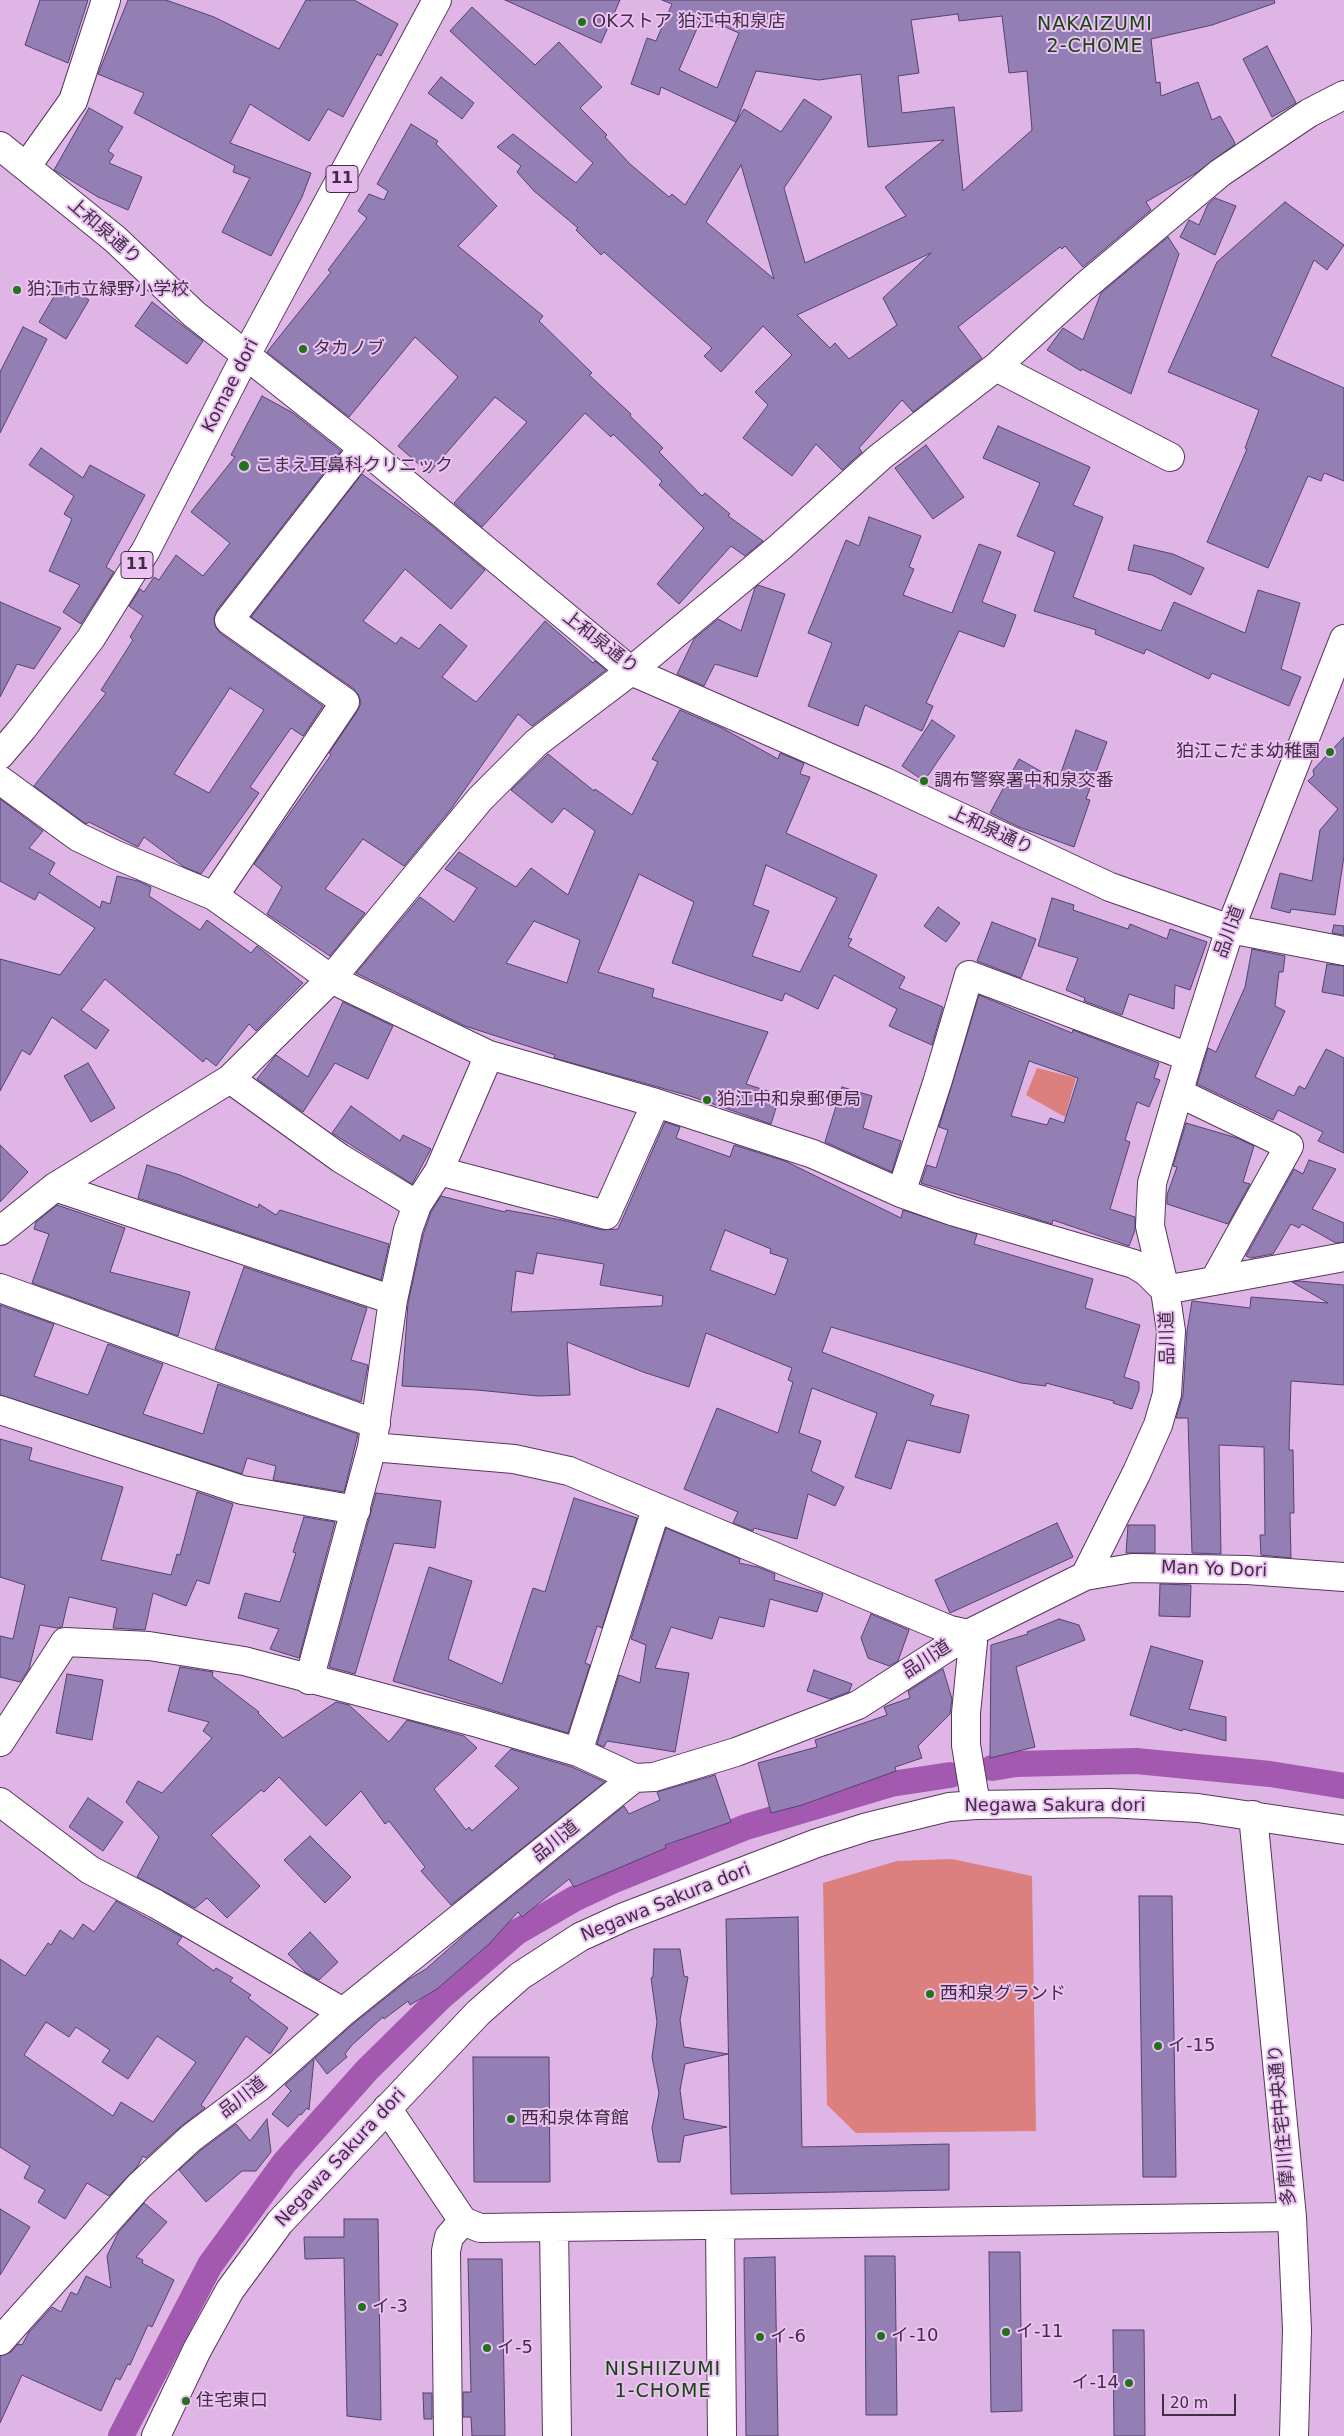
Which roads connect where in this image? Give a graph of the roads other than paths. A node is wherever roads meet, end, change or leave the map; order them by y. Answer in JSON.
{"nodes":[{"id":1,"x":106,"y":0,"type":"edge"},
{"id":2,"x":438,"y":0,"type":"edge"},
{"id":3,"x":1344,"y":95,"type":"edge"},
{"id":4,"x":0,"y":146,"type":"edge"},
{"id":5,"x":26,"y":168,"type":"junction"},
{"id":6,"x":245,"y":357,"type":"junction"},
{"id":7,"x":996,"y":367,"type":"junction"},
{"id":8,"x":363,"y":448,"type":"junction"},
{"id":9,"x":1170,"y":457,"type":"dead end"},
{"id":10,"x":1344,"y":640,"type":"edge"},
{"id":11,"x":630,"y":671,"type":"junction"},
{"id":12,"x":0,"y":755,"type":"edge"},
{"id":13,"x":0,"y":780,"type":"edge"},
{"id":14,"x":214,"y":896,"type":"junction"},
{"id":15,"x":1230,"y":929,"type":"junction"},
{"id":16,"x":1344,"y":951,"type":"edge"},
{"id":17,"x":331,"y":978,"type":"junction"},
{"id":18,"x":489,"y":1055,"type":"junction"},
{"id":19,"x":1189,"y":1057,"type":"junction"},
{"id":20,"x":230,"y":1079,"type":"junction"},
{"id":21,"x":1179,"y":1093,"type":"junction"},
{"id":22,"x":656,"y":1103,"type":"junction"},
{"id":23,"x":439,"y":1171,"type":"junction"},
{"id":24,"x":55,"y":1187,"type":"junction"},
{"id":25,"x":901,"y":1193,"type":"junction"},
{"id":26,"x":417,"y":1205,"type":"junction"},
{"id":27,"x":0,"y":1231,"type":"edge"},
{"id":28,"x":1344,"y":1257,"type":"edge"},
{"id":29,"x":1214,"y":1281,"type":"junction"},
{"id":30,"x":0,"y":1288,"type":"edge"},
{"id":31,"x":1165,"y":1290,"type":"junction"},
{"id":32,"x":393,"y":1300,"type":"junction"},
{"id":33,"x":0,"y":1410,"type":"edge"},
{"id":34,"x":374,"y":1435,"type":"junction"},
{"id":35,"x":656,"y":1508,"type":"junction"},
{"id":36,"x":356,"y":1510,"type":"junction"},
{"id":37,"x":1085,"y":1576,"type":"junction"},
{"id":38,"x":1344,"y":1577,"type":"edge"},
{"id":39,"x":968,"y":1634,"type":"junction"},
{"id":40,"x":309,"y":1680,"type":"junction"},
{"id":41,"x":0,"y":1742,"type":"edge"},
{"id":42,"x":578,"y":1752,"type":"junction"},
{"id":43,"x":634,"y":1778,"type":"junction"},
{"id":44,"x":0,"y":1802,"type":"edge"},
{"id":45,"x":976,"y":1805,"type":"junction"},
{"id":46,"x":1253,"y":1815,"type":"junction"},
{"id":47,"x":1344,"y":1830,"type":"edge"},
{"id":48,"x":343,"y":2012,"type":"junction"},
{"id":49,"x":387,"y":2108,"type":"junction"},
{"id":50,"x":1292,"y":2217,"type":"junction"},
{"id":51,"x":462,"y":2221,"type":"junction"},
{"id":52,"x":720,"y":2225,"type":"junction"},
{"id":53,"x":554,"y":2227,"type":"junction"},
{"id":54,"x":0,"y":2341,"type":"edge"},
{"id":55,"x":156,"y":2436,"type":"edge"},
{"id":56,"x":448,"y":2436,"type":"edge"},
{"id":57,"x":557,"y":2436,"type":"edge"},
{"id":58,"x":722,"y":2436,"type":"edge"},
{"id":59,"x":1294,"y":2436,"type":"edge"}],
"edges":[{"from":1,"to":5,"type":"street"},
{"from":2,"to":6,"type":"street","name":"Komae dori","number":"11"},
{"from":3,"to":7,"type":"street"},
{"from":4,"to":5,"type":"street","name":"上和泉通り"},
{"from":5,"to":6,"type":"street","name":"上和泉通り"},
{"from":6,"to":8,"type":"street","name":"上和泉通り"},
{"from":6,"to":12,"type":"street","name":"Komae dori","number":"11"},
{"from":7,"to":9,"type":"street"},
{"from":7,"to":11,"type":"street"},
{"from":8,"to":11,"type":"street","name":"上和泉通り"},
{"from":8,"to":14,"type":"street"},
{"from":10,"to":15,"type":"street","name":"品川道"},
{"from":11,"to":15,"type":"street","name":"上和泉通り"},
{"from":11,"to":17,"type":"street"},
{"from":13,"to":14,"type":"street"},
{"from":14,"to":17,"type":"street"},
{"from":15,"to":16,"type":"street","name":"上和泉通り"},
{"from":15,"to":19,"type":"street","name":"品川道"},
{"from":17,"to":18,"type":"street"},
{"from":17,"to":20,"type":"street"},
{"from":18,"to":22,"type":"street"},
{"from":18,"to":23,"type":"street"},
{"from":19,"to":21,"type":"street","name":"品川道"},
{"from":19,"to":25,"type":"street"},
{"from":20,"to":24,"type":"street"},
{"from":20,"to":26,"type":"street"},
{"from":21,"to":29,"type":"street"},
{"from":21,"to":31,"type":"street","name":"品川道"},
{"from":22,"to":23,"type":"street"},
{"from":22,"to":25,"type":"street"},
{"from":23,"to":26,"type":"street"},
{"from":24,"to":27,"type":"street"},
{"from":24,"to":32,"type":"street"},
{"from":25,"to":31,"type":"street"},
{"from":26,"to":32,"type":"street"},
{"from":28,"to":29,"type":"street"},
{"from":29,"to":31,"type":"street"},
{"from":30,"to":34,"type":"street"},
{"from":31,"to":37,"type":"street","name":"品川道"},
{"from":32,"to":34,"type":"street"},
{"from":33,"to":36,"type":"street"},
{"from":34,"to":35,"type":"street"},
{"from":34,"to":36,"type":"street"},
{"from":35,"to":39,"type":"street"},
{"from":35,"to":42,"type":"street"},
{"from":36,"to":40,"type":"street"},
{"from":37,"to":38,"type":"street","name":"Man Yo Dori"},
{"from":37,"to":39,"type":"street","name":"品川道"},
{"from":39,"to":43,"type":"street","name":"品川道"},
{"from":39,"to":45,"type":"street"},
{"from":40,"to":41,"type":"street"},
{"from":40,"to":42,"type":"street"},
{"from":42,"to":43,"type":"street"},
{"from":43,"to":48,"type":"street","name":"品川道"},
{"from":44,"to":48,"type":"street"},
{"from":45,"to":46,"type":"street","name":"Negawa Sakura dori"},
{"from":45,"to":49,"type":"street","name":"Negawa Sakura dori"},
{"from":46,"to":47,"type":"street","name":"Negawa Sakura dori"},
{"from":46,"to":50,"type":"street","name":"多摩川住宅中央通り"},
{"from":48,"to":54,"type":"street","name":"品川道"},
{"from":49,"to":51,"type":"street"},
{"from":49,"to":55,"type":"street","name":"Negawa Sakura dori"},
{"from":50,"to":52,"type":"street"},
{"from":50,"to":59,"type":"street","name":"多摩川住宅中央通り"},
{"from":51,"to":53,"type":"street"},
{"from":51,"to":56,"type":"street"},
{"from":52,"to":53,"type":"street"},
{"from":52,"to":58,"type":"street"},
{"from":53,"to":57,"type":"street"}]}
